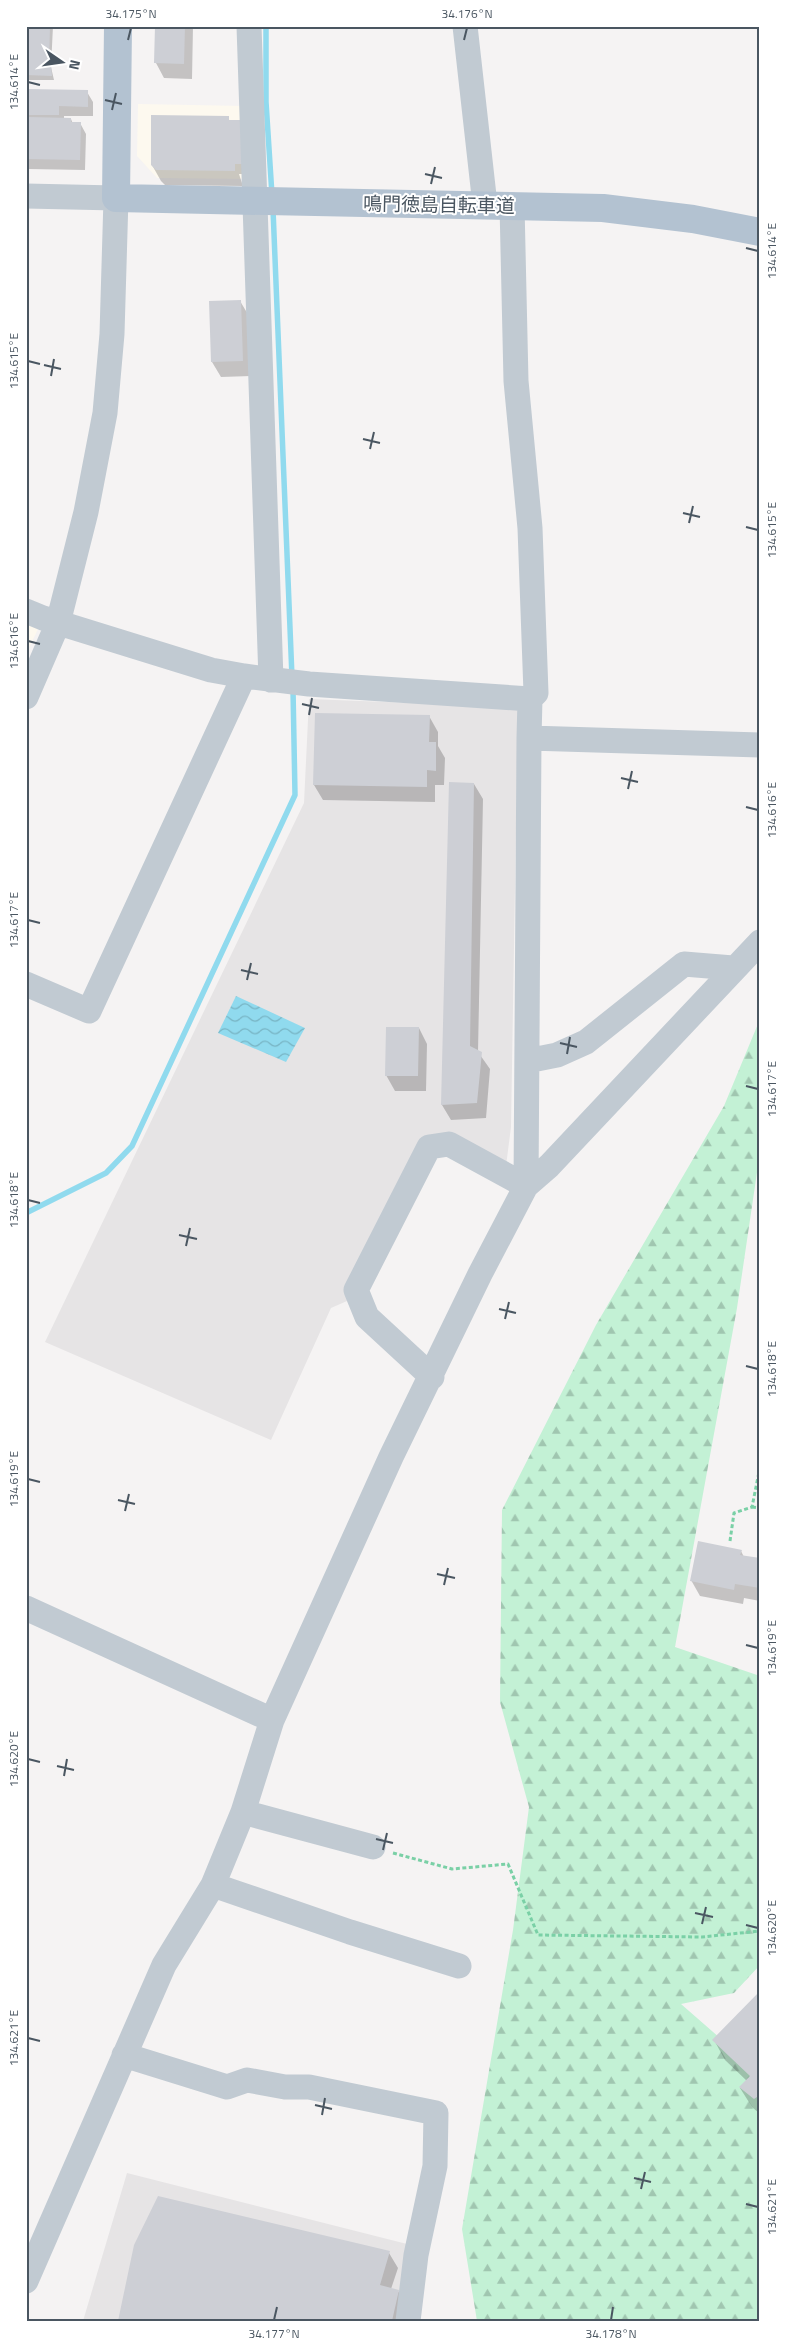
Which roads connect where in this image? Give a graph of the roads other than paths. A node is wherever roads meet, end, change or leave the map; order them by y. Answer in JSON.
{"nodes":[{"id":1,"x":118,"y":26,"type":"edge"},
{"id":2,"x":249,"y":26,"type":"edge"},
{"id":3,"x":465,"y":26,"type":"edge"},
{"id":4,"x":26,"y":196,"type":"edge"},
{"id":5,"x":116,"y":198,"type":"junction"},
{"id":6,"x":266,"y":200,"type":"junction"},
{"id":7,"x":485,"y":205,"type":"junction"},
{"id":8,"x":512,"y":205,"type":"junction"},
{"id":9,"x":760,"y":232,"type":"edge"},
{"id":10,"x":26,"y":610,"type":"edge"},
{"id":11,"x":58,"y":623,"type":"junction"},
{"id":12,"x":244,"y":676,"type":"junction"},
{"id":13,"x":275,"y":681,"type":"junction"},
{"id":14,"x":26,"y":697,"type":"edge"},
{"id":15,"x":530,"y":699,"type":"junction"},
{"id":16,"x":529,"y":738,"type":"junction"},
{"id":17,"x":760,"y":745,"type":"edge"},
{"id":18,"x":760,"y":942,"type":"edge"},
{"id":19,"x":733,"y":968,"type":"junction"},
{"id":20,"x":26,"y":984,"type":"edge"},
{"id":21,"x":527,"y":1062,"type":"junction"},
{"id":22,"x":526,"y":1186,"type":"junction"},
{"id":23,"x":432,"y":1377,"type":"junction"},
{"id":24,"x":26,"y":1608,"type":"edge"},
{"id":25,"x":272,"y":1720,"type":"junction"},
{"id":26,"x":243,"y":1812,"type":"junction"},
{"id":27,"x":373,"y":1847,"type":"road end"},
{"id":28,"x":213,"y":1885,"type":"junction"},
{"id":29,"x":459,"y":1966,"type":"dead end"},
{"id":30,"x":124,"y":2055,"type":"junction"},
{"id":31,"x":28,"y":2272,"type":"edge"},
{"id":32,"x":408,"y":2321,"type":"edge"}],
"edges":[{"from":1,"to":5,"type":"main road"},
{"from":2,"to":6,"type":"street"},
{"from":3,"to":7,"type":"street"},
{"from":4,"to":5,"type":"street"},
{"from":5,"to":6,"type":"main road","name":"鳴門徳島自転車道"},
{"from":5,"to":11,"type":"street"},
{"from":6,"to":7,"type":"main road","name":"鳴門徳島自転車道"},
{"from":6,"to":13,"type":"street"},
{"from":7,"to":8,"type":"main road","name":"鳴門徳島自転車道"},
{"from":8,"to":9,"type":"main road","name":"鳴門徳島自転車道"},
{"from":8,"to":15,"type":"street"},
{"from":10,"to":11,"type":"street"},
{"from":11,"to":12,"type":"street"},
{"from":11,"to":14,"type":"street"},
{"from":12,"to":13,"type":"street"},
{"from":12,"to":20,"type":"street"},
{"from":13,"to":15,"type":"street"},
{"from":15,"to":16,"type":"street"},
{"from":16,"to":17,"type":"street"},
{"from":16,"to":21,"type":"street"},
{"from":18,"to":19,"type":"street"},
{"from":19,"to":21,"type":"street"},
{"from":19,"to":22,"type":"street"},
{"from":21,"to":22,"type":"street"},
{"from":22,"to":23,"type":"street"},
{"from":22,"to":23,"type":"street"},
{"from":23,"to":25,"type":"street"},
{"from":24,"to":25,"type":"street"},
{"from":25,"to":26,"type":"street"},
{"from":26,"to":27,"type":"street"},
{"from":26,"to":28,"type":"street"},
{"from":28,"to":29,"type":"street"},
{"from":28,"to":30,"type":"street"},
{"from":30,"to":31,"type":"street"},
{"from":30,"to":32,"type":"street"}]}
